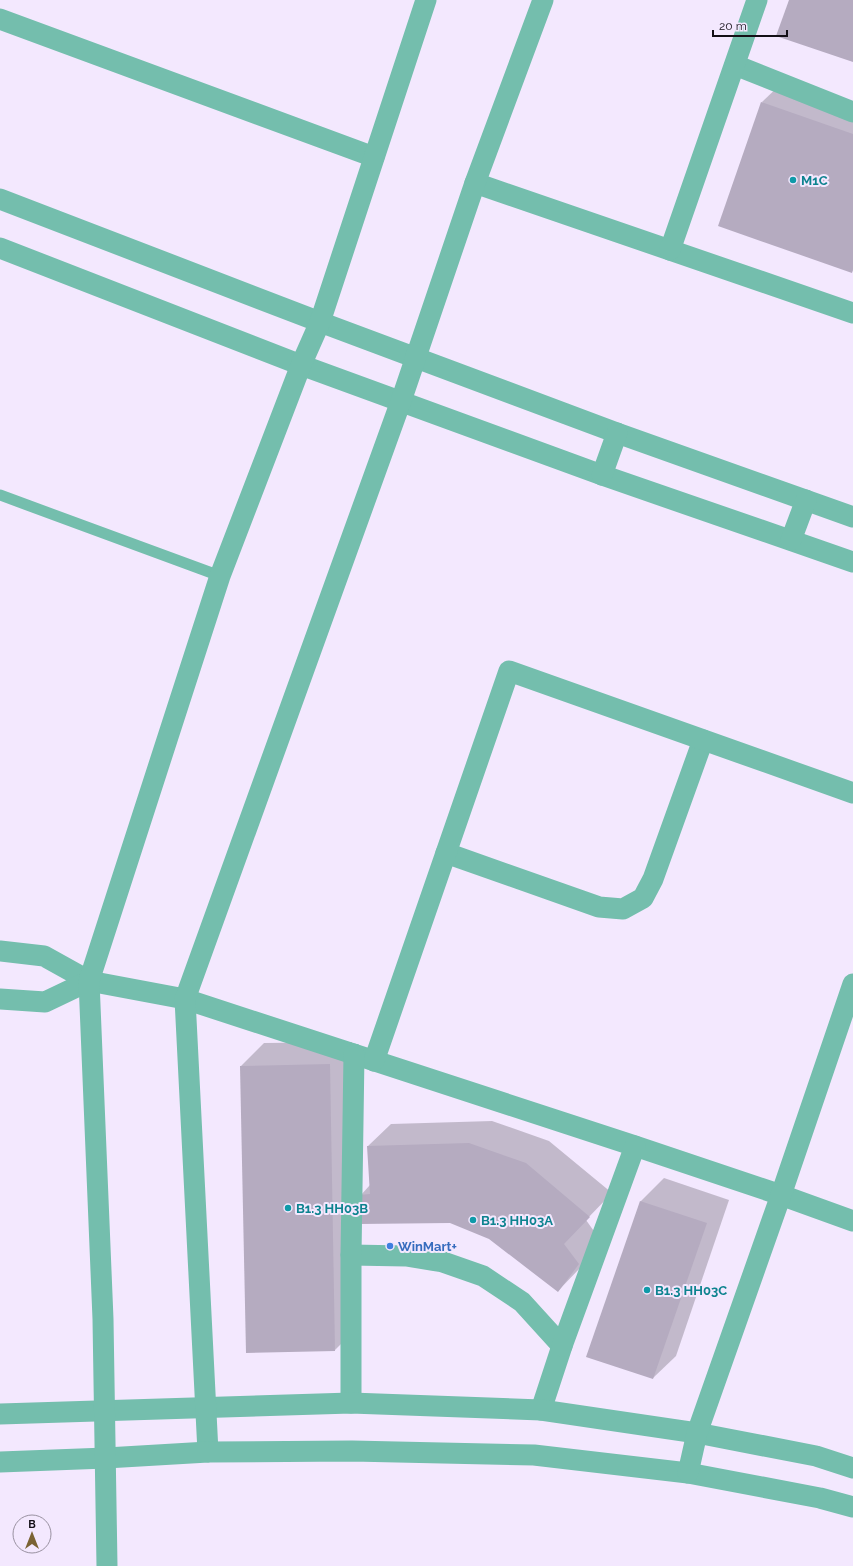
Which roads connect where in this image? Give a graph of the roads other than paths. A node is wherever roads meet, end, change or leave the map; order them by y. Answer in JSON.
{"nodes":[{"id":1,"x":426,"y":0,"type":"edge"},
{"id":2,"x":543,"y":0,"type":"edge"},
{"id":3,"x":757,"y":0,"type":"edge"},
{"id":4,"x":0,"y":20,"type":"edge"},
{"id":5,"x":735,"y":65,"type":"junction"},
{"id":6,"x":853,"y":112,"type":"edge"},
{"id":7,"x":374,"y":158,"type":"junction"},
{"id":8,"x":475,"y":183,"type":"junction"},
{"id":9,"x":0,"y":200,"type":"edge"},
{"id":10,"x":0,"y":248,"type":"edge"},
{"id":11,"x":670,"y":250,"type":"junction"},
{"id":12,"x":853,"y":313,"type":"edge"},
{"id":13,"x":320,"y":322,"type":"junction"},
{"id":14,"x":415,"y":357,"type":"junction"},
{"id":15,"x":301,"y":365,"type":"junction"},
{"id":16,"x":401,"y":401,"type":"junction"},
{"id":17,"x":617,"y":433,"type":"junction"},
{"id":18,"x":602,"y":474,"type":"junction"},
{"id":19,"x":0,"y":495,"type":"edge"},
{"id":20,"x":806,"y":500,"type":"junction"},
{"id":21,"x":853,"y":517,"type":"edge"},
{"id":22,"x":791,"y":540,"type":"junction"},
{"id":23,"x":853,"y":562,"type":"edge"},
{"id":24,"x":220,"y":576,"type":"junction"},
{"id":25,"x":703,"y":740,"type":"junction"},
{"id":26,"x":853,"y":792,"type":"edge"},
{"id":27,"x":446,"y":853,"type":"junction"},
{"id":28,"x":0,"y":950,"type":"edge"},
{"id":29,"x":89,"y":981,"type":"junction"},
{"id":30,"x":852,"y":989,"type":"edge"},
{"id":31,"x":0,"y":999,"type":"edge"},
{"id":32,"x":185,"y":999,"type":"junction"},
{"id":33,"x":354,"y":1054,"type":"junction"},
{"id":34,"x":374,"y":1061,"type":"junction"},
{"id":35,"x":635,"y":1146,"type":"junction"},
{"id":36,"x":781,"y":1195,"type":"junction"},
{"id":37,"x":853,"y":1221,"type":"edge"},
{"id":38,"x":351,"y":1256,"type":"junction"},
{"id":39,"x":562,"y":1346,"type":"junction"},
{"id":40,"x":351,"y":1403,"type":"junction"},
{"id":41,"x":206,"y":1407,"type":"junction"},
{"id":42,"x":106,"y":1410,"type":"junction"},
{"id":43,"x":541,"y":1410,"type":"junction"},
{"id":44,"x":0,"y":1414,"type":"edge"},
{"id":45,"x":697,"y":1433,"type":"junction"},
{"id":46,"x":208,"y":1452,"type":"junction"},
{"id":47,"x":106,"y":1458,"type":"junction"},
{"id":48,"x":0,"y":1462,"type":"edge"},
{"id":49,"x":853,"y":1468,"type":"edge"},
{"id":50,"x":688,"y":1473,"type":"junction"},
{"id":51,"x":853,"y":1507,"type":"edge"},
{"id":52,"x":108,"y":1566,"type":"edge"}],
"edges":[{"from":1,"to":7,"type":"street"},
{"from":2,"to":8,"type":"street"},
{"from":3,"to":5,"type":"street"},
{"from":4,"to":7,"type":"street"},
{"from":5,"to":6,"type":"street"},
{"from":5,"to":11,"type":"street"},
{"from":7,"to":13,"type":"street"},
{"from":8,"to":11,"type":"street"},
{"from":8,"to":14,"type":"street"},
{"from":9,"to":13,"type":"street"},
{"from":10,"to":15,"type":"street"},
{"from":11,"to":12,"type":"street"},
{"from":13,"to":14,"type":"street"},
{"from":13,"to":15,"type":"street"},
{"from":14,"to":16,"type":"street"},
{"from":14,"to":17,"type":"street"},
{"from":15,"to":16,"type":"street"},
{"from":15,"to":24,"type":"street"},
{"from":16,"to":18,"type":"street"},
{"from":16,"to":32,"type":"street"},
{"from":17,"to":18,"type":"street"},
{"from":17,"to":20,"type":"street"},
{"from":18,"to":22,"type":"street"},
{"from":19,"to":24,"type":"lane"},
{"from":20,"to":21,"type":"street"},
{"from":20,"to":22,"type":"street"},
{"from":22,"to":23,"type":"street"},
{"from":24,"to":29,"type":"street"},
{"from":25,"to":26,"type":"street"},
{"from":25,"to":27,"type":"street"},
{"from":25,"to":27,"type":"street"},
{"from":27,"to":34,"type":"street"},
{"from":28,"to":29,"type":"street"},
{"from":29,"to":31,"type":"street"},
{"from":29,"to":32,"type":"street"},
{"from":29,"to":42,"type":"street"},
{"from":30,"to":36,"type":"street"},
{"from":32,"to":33,"type":"street"},
{"from":32,"to":41,"type":"street"},
{"from":33,"to":34,"type":"street"},
{"from":33,"to":38,"type":"street"},
{"from":34,"to":35,"type":"street"},
{"from":35,"to":36,"type":"street"},
{"from":35,"to":39,"type":"street"},
{"from":36,"to":37,"type":"street"},
{"from":36,"to":45,"type":"street"},
{"from":38,"to":39,"type":"street"},
{"from":38,"to":40,"type":"street"},
{"from":39,"to":43,"type":"street"},
{"from":40,"to":41,"type":"street"},
{"from":40,"to":43,"type":"street"},
{"from":41,"to":42,"type":"street"},
{"from":41,"to":46,"type":"street"},
{"from":42,"to":44,"type":"street"},
{"from":42,"to":47,"type":"street"},
{"from":43,"to":45,"type":"street"},
{"from":45,"to":49,"type":"street"},
{"from":45,"to":50,"type":"street"},
{"from":46,"to":47,"type":"street"},
{"from":46,"to":50,"type":"street"},
{"from":47,"to":48,"type":"street"},
{"from":47,"to":52,"type":"street"},
{"from":50,"to":51,"type":"street"}]}
